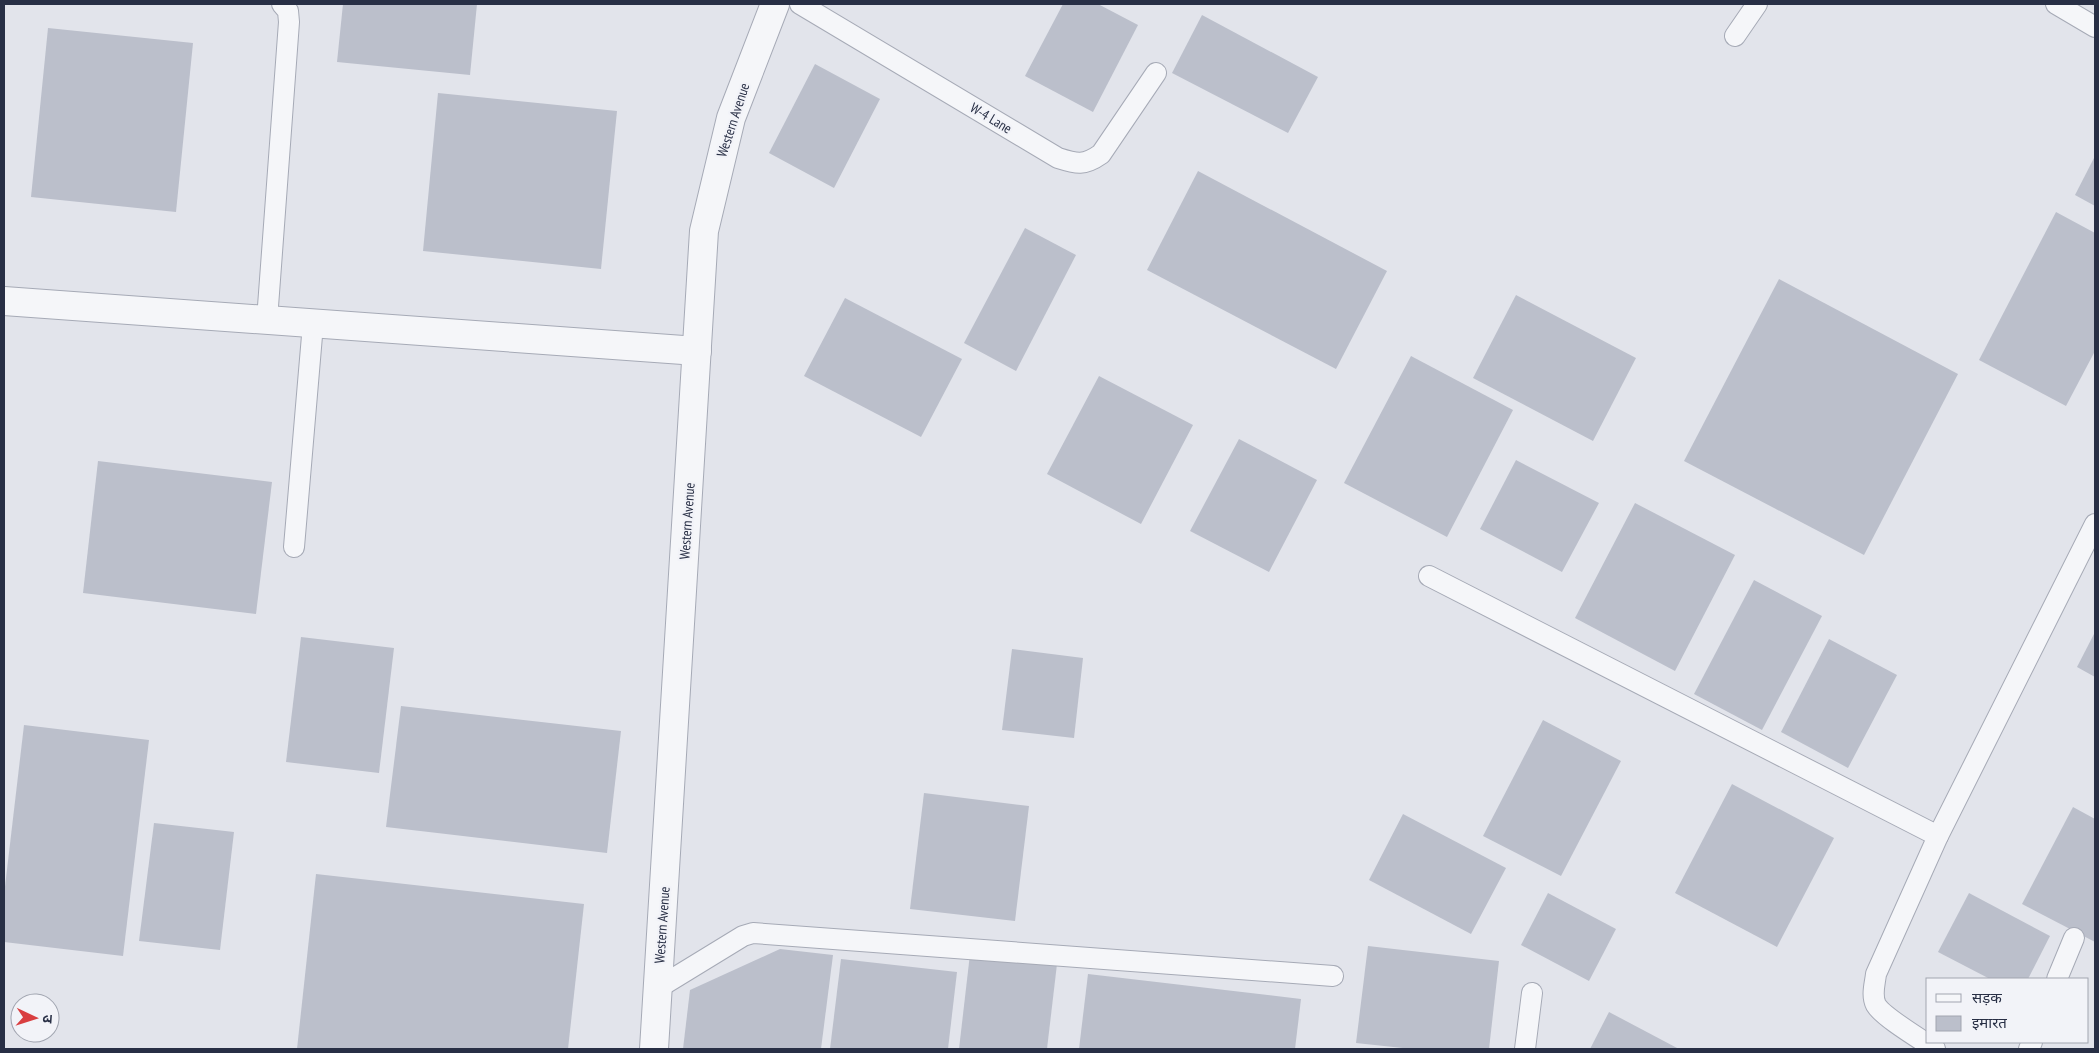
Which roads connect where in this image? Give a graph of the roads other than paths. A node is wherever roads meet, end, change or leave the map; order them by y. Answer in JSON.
{"nodes":[{"id":1,"x":282,"y":4,"type":"edge"},
{"id":2,"x":775,"y":4,"type":"edge"},
{"id":3,"x":800,"y":4,"type":"edge"},
{"id":4,"x":1757,"y":4,"type":"edge"},
{"id":5,"x":2056,"y":4,"type":"edge"},
{"id":6,"x":2095,"y":27,"type":"edge"},
{"id":7,"x":1735,"y":36,"type":"dead end"},
{"id":8,"x":1156,"y":73,"type":"dead end"},
{"id":9,"x":4,"y":301,"type":"edge"},
{"id":10,"x":268,"y":320,"type":"junction"},
{"id":11,"x":313,"y":324,"type":"junction"},
{"id":12,"x":697,"y":351,"type":"junction"},
{"id":13,"x":2095,"y":524,"type":"edge"},
{"id":14,"x":294,"y":546,"type":"dead end"},
{"id":15,"x":1429,"y":576,"type":"dead end"},
{"id":16,"x":1938,"y":836,"type":"junction"},
{"id":17,"x":2074,"y":938,"type":"dead end"},
{"id":18,"x":1334,"y":976,"type":"dead end"},
{"id":19,"x":2057,"y":978,"type":"edge"},
{"id":20,"x":658,"y":988,"type":"junction"},
{"id":21,"x":1532,"y":993,"type":"dead end"},
{"id":22,"x":1926,"y":1043,"type":"edge"},
{"id":23,"x":654,"y":1049,"type":"edge"},
{"id":24,"x":1526,"y":1049,"type":"edge"}],
"edges":[{"from":1,"to":10,"type":"lane"},
{"from":2,"to":12,"type":"street","name":"Western Avenue"},
{"from":3,"to":8,"type":"lane","name":"W-4 Lane"},
{"from":4,"to":7,"type":"lane"},
{"from":5,"to":6,"type":"lane"},
{"from":9,"to":10,"type":"street"},
{"from":10,"to":11,"type":"street"},
{"from":11,"to":12,"type":"street"},
{"from":11,"to":14,"type":"lane"},
{"from":12,"to":20,"type":"street","name":"Western Avenue"},
{"from":13,"to":16,"type":"lane"},
{"from":15,"to":16,"type":"lane"},
{"from":16,"to":22,"type":"lane"},
{"from":17,"to":19,"type":"lane"},
{"from":18,"to":20,"type":"lane"},
{"from":20,"to":23,"type":"street","name":"Western Avenue"},
{"from":21,"to":24,"type":"lane"}]}
